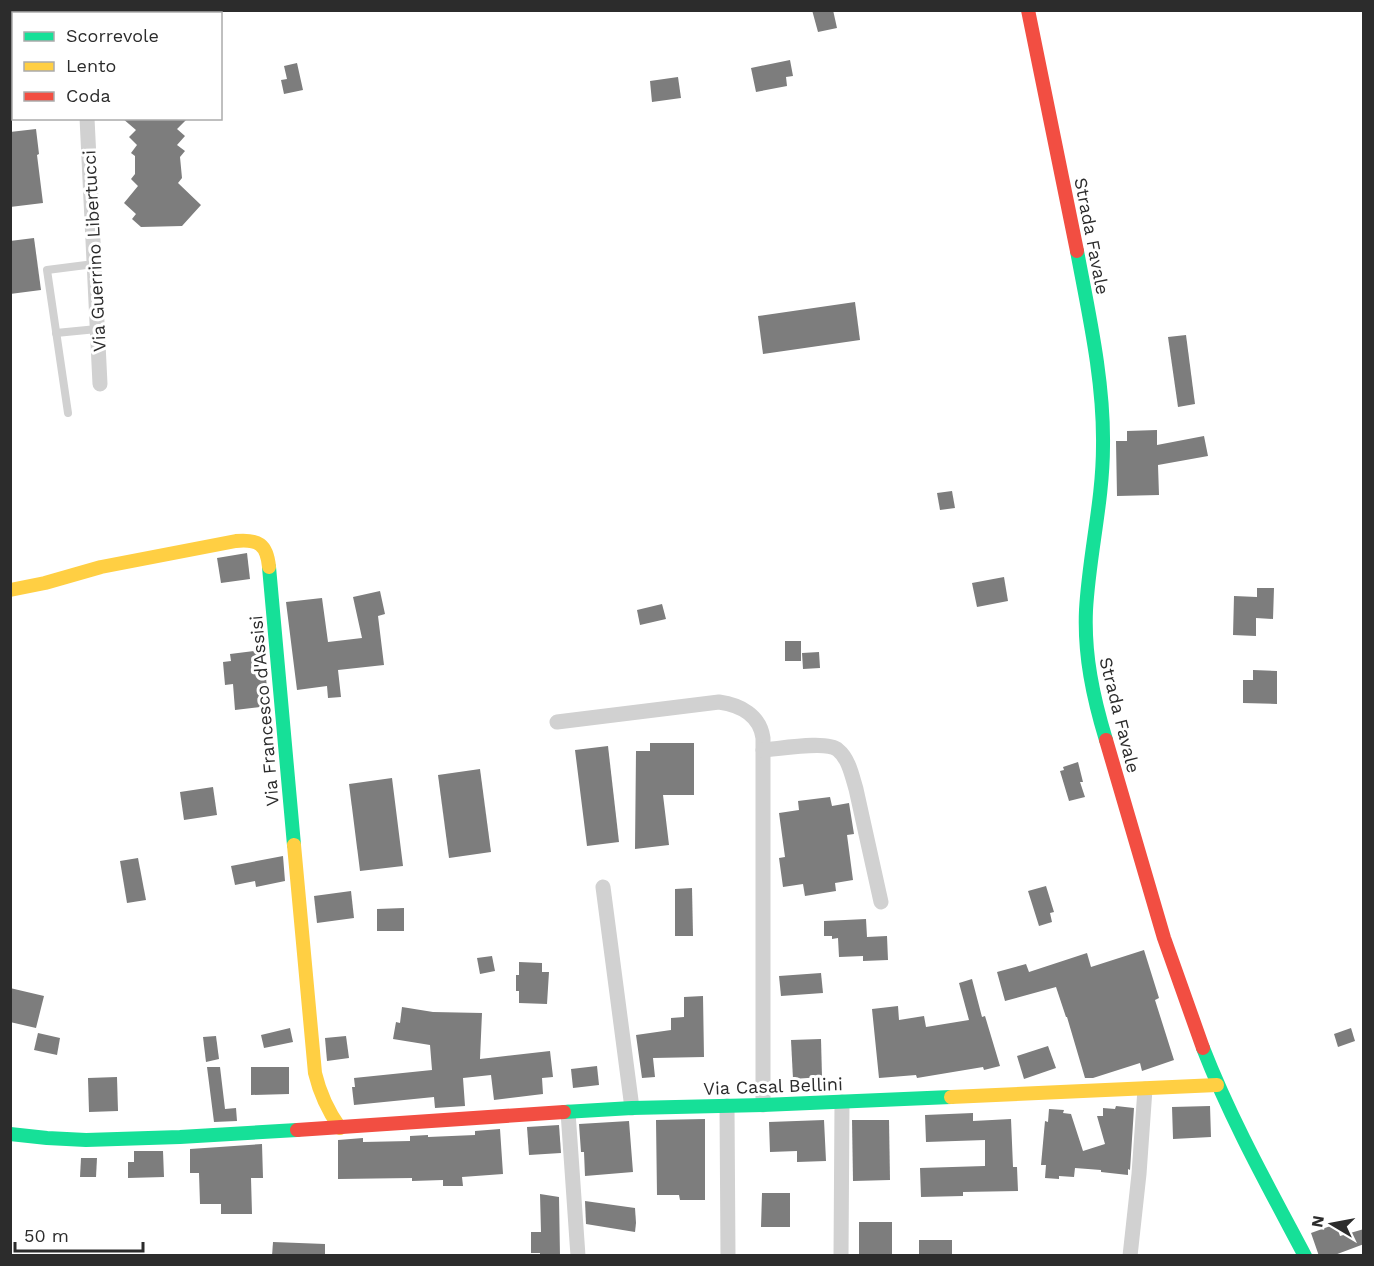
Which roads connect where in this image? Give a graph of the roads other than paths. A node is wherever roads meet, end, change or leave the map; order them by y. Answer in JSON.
{"nodes":[{"id":1,"x":1028,"y":10,"type":"edge"},
{"id":2,"x":87,"y":120,"type":"edge"},
{"id":3,"x":94,"y":264,"type":"junction"},
{"id":4,"x":98,"y":329,"type":"junction"},
{"id":5,"x":56,"y":333,"type":"junction"},
{"id":6,"x":100,"y":384,"type":"dead end"},
{"id":7,"x":68,"y":413,"type":"dead end"},
{"id":8,"x":10,"y":590,"type":"edge"},
{"id":9,"x":557,"y":722,"type":"dead end"},
{"id":10,"x":763,"y":750,"type":"junction"},
{"id":11,"x":603,"y":887,"type":"dead end"},
{"id":12,"x":881,"y":902,"type":"dead end"},
{"id":13,"x":1217,"y":1085,"type":"junction"},
{"id":14,"x":1145,"y":1089,"type":"junction"},
{"id":15,"x":842,"y":1102,"type":"junction"},
{"id":16,"x":763,"y":1105,"type":"junction"},
{"id":17,"x":727,"y":1106,"type":"junction"},
{"id":18,"x":632,"y":1108,"type":"junction"},
{"id":19,"x":568,"y":1112,"type":"junction"},
{"id":20,"x":335,"y":1128,"type":"junction"},
{"id":21,"x":10,"y":1134,"type":"edge"},
{"id":22,"x":578,"y":1256,"type":"edge"},
{"id":23,"x":728,"y":1256,"type":"edge"},
{"id":24,"x":841,"y":1256,"type":"edge"},
{"id":25,"x":1130,"y":1256,"type":"edge"},
{"id":26,"x":1305,"y":1256,"type":"edge"}],
"edges":[{"from":1,"to":13,"type":"street","name":"Strada Favale"},
{"from":2,"to":3,"type":"street","name":"Via Guerrino Libertucci"},
{"from":3,"to":4,"type":"street","name":"Via Guerrino Libertucci"},
{"from":3,"to":5,"type":"lane"},
{"from":4,"to":5,"type":"lane"},
{"from":4,"to":6,"type":"street","name":"Via Guerrino Libertucci"},
{"from":5,"to":7,"type":"lane"},
{"from":8,"to":20,"type":"street","name":"Via Francesco d'Assisi"},
{"from":9,"to":10,"type":"street"},
{"from":10,"to":12,"type":"street"},
{"from":10,"to":16,"type":"street"},
{"from":11,"to":18,"type":"street"},
{"from":13,"to":14,"type":"street","name":"Via Casal Bellini"},
{"from":13,"to":26,"type":"street","name":"Strada Favale"},
{"from":14,"to":15,"type":"street","name":"Via Casal Bellini"},
{"from":14,"to":25,"type":"street"},
{"from":15,"to":16,"type":"street","name":"Via Casal Bellini"},
{"from":15,"to":24,"type":"street"},
{"from":16,"to":17,"type":"street","name":"Via Casal Bellini"},
{"from":17,"to":18,"type":"street","name":"Via Casal Bellini"},
{"from":17,"to":23,"type":"street"},
{"from":18,"to":19,"type":"street","name":"Via Casal Bellini"},
{"from":19,"to":20,"type":"street","name":"Via Casal Bellini"},
{"from":19,"to":22,"type":"street"},
{"from":20,"to":21,"type":"street","name":"Via Casal Bellini"}]}
